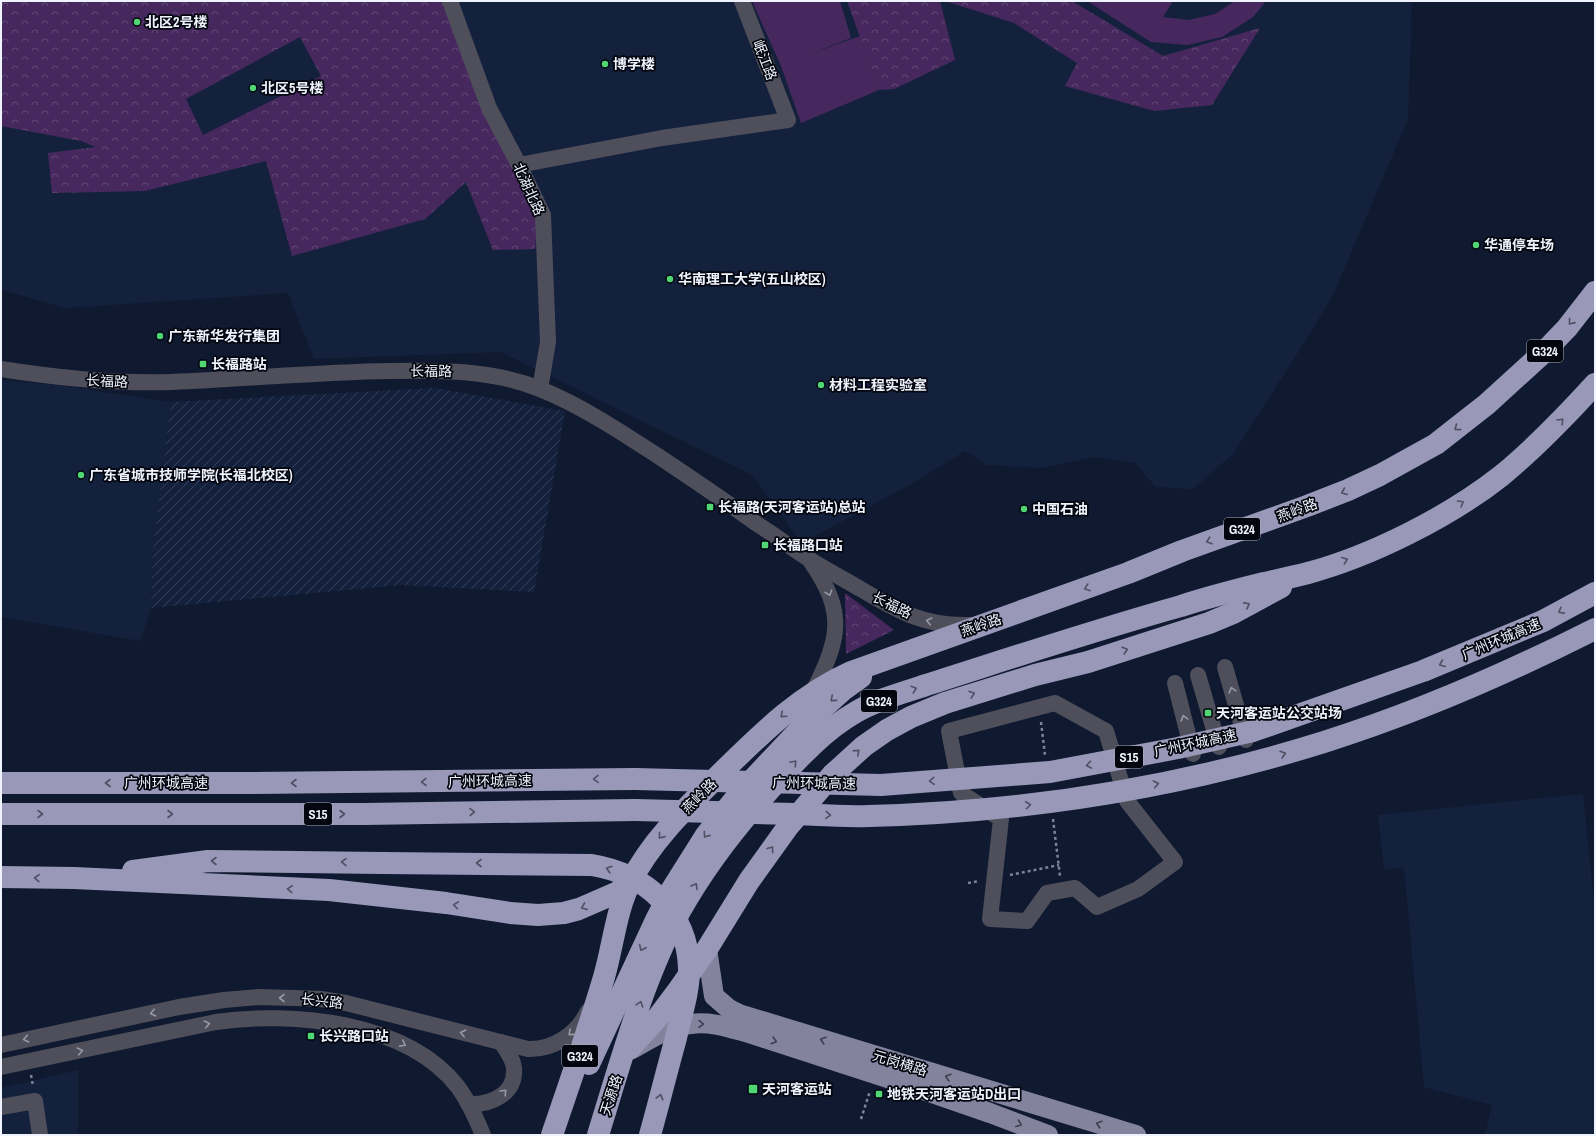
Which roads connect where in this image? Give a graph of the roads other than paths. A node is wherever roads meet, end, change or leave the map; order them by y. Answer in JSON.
{"nodes":[{"id":1,"x":450,"y":1,"type":"edge"},
{"id":2,"x":742,"y":1,"type":"edge"},
{"id":3,"x":519,"y":165,"type":"junction"},
{"id":4,"x":1595,"y":292,"type":"edge"},
{"id":5,"x":1,"y":369,"type":"edge"},
{"id":6,"x":1595,"y":384,"type":"edge"},
{"id":7,"x":540,"y":389,"type":"junction"},
{"id":8,"x":809,"y":559,"type":"junction"},
{"id":9,"x":1308,"y":573,"type":"junction"},
{"id":10,"x":1595,"y":593,"type":"edge"},
{"id":11,"x":982,"y":624,"type":"junction"},
{"id":12,"x":1595,"y":629,"type":"edge"},
{"id":13,"x":886,"y":659,"type":"junction"},
{"id":14,"x":1225,"y":667,"type":"dead end"},
{"id":15,"x":1198,"y":676,"type":"dead end"},
{"id":16,"x":1175,"y":683,"type":"dead end"},
{"id":17,"x":814,"y":692,"type":"junction"},
{"id":18,"x":1246,"y":740,"type":"dead end"},
{"id":19,"x":1219,"y":747,"type":"dead end"},
{"id":20,"x":1193,"y":754,"type":"dead end"},
{"id":21,"x":1,"y":783,"type":"edge"},
{"id":22,"x":1,"y":814,"type":"edge"},
{"id":23,"x":1,"y":877,"type":"edge"},
{"id":24,"x":74,"y":878,"type":"junction"},
{"id":25,"x":630,"y":882,"type":"junction"},
{"id":26,"x":1097,"y":907,"type":"joint"},
{"id":27,"x":707,"y":949,"type":"junction"},
{"id":28,"x":604,"y":975,"type":"junction"},
{"id":29,"x":738,"y":1022,"type":"junction"},
{"id":30,"x":501,"y":1042,"type":"junction"},
{"id":31,"x":1,"y":1045,"type":"edge"},
{"id":32,"x":624,"y":1054,"type":"junction"},
{"id":33,"x":1,"y":1067,"type":"edge"},
{"id":34,"x":469,"y":1104,"type":"junction"},
{"id":35,"x":1,"y":1107,"type":"edge"},
{"id":36,"x":40,"y":1135,"type":"edge"},
{"id":37,"x":484,"y":1135,"type":"edge"},
{"id":38,"x":553,"y":1135,"type":"edge"},
{"id":39,"x":598,"y":1135,"type":"edge"},
{"id":40,"x":650,"y":1135,"type":"edge"},
{"id":41,"x":1048,"y":1135,"type":"edge"},
{"id":42,"x":1136,"y":1135,"type":"edge"}],
"edges":[{"from":1,"to":3,"type":"street","name":"北湖北路"},
{"from":2,"to":3,"type":"street","name":"岷江路"},
{"from":3,"to":7,"type":"street","name":"北湖北路"},
{"from":4,"to":11,"type":"highway","name":"燕岭路","number":"G324","one_way":true},
{"from":5,"to":7,"type":"street","name":"长福路"},
{"from":9,"to":6,"type":"highway","number":"G324","one_way":true},
{"from":7,"to":8,"type":"street","name":"长福路"},
{"from":11,"to":8,"type":"street","name":"长福路","one_way":true},
{"from":8,"to":17,"type":"street","name":"长福路","one_way":true},
{"from":27,"to":9,"type":"highway","number":"G324","one_way":true},
{"from":32,"to":9,"type":"highway","number":"G324","one_way":true},
{"from":10,"to":21,"type":"highway","name":"广州环城高速","number":"S15","one_way":true,"bridge":true},
{"from":11,"to":13,"type":"highway","name":"燕岭路","number":"G324"},
{"from":22,"to":12,"type":"highway","number":"S15","one_way":true,"bridge":true},
{"from":13,"to":17,"type":"highway","name":"燕岭路","number":"G324"},
{"from":13,"to":38,"type":"highway","one_way":true},
{"from":18,"to":14,"type":"street","one_way":true},
{"from":15,"to":19,"type":"street"},
{"from":20,"to":16,"type":"street","one_way":true},
{"from":17,"to":25,"type":"highway","name":"燕岭路","number":"G324","one_way":true},
{"from":24,"to":23,"type":"highway","one_way":true},
{"from":25,"to":24,"type":"highway","one_way":true},
{"from":40,"to":24,"type":"highway","one_way":true,"bridge":true},
{"from":25,"to":28,"type":"highway","name":"燕岭路","number":"G324"},
{"from":26,"to":26,"type":"street"},
{"from":27,"to":29,"type":"main road","name":"元岗横路"},
{"from":27,"to":32,"type":"highway","number":"G324"},
{"from":28,"to":30,"type":"street","name":"长兴路","one_way":true},
{"from":28,"to":38,"type":"highway","name":"燕岭路","number":"G324"},
{"from":32,"to":29,"type":"main road","name":"元岗横路","one_way":true},
{"from":29,"to":41,"type":"main road","name":"元岗横路","one_way":true},
{"from":42,"to":29,"type":"main road","name":"元岗横路","one_way":true},
{"from":30,"to":31,"type":"street","name":"长兴路","one_way":true},
{"from":34,"to":30,"type":"street","one_way":true},
{"from":32,"to":39,"type":"highway","name":"天源路","number":"G324"},
{"from":33,"to":34,"type":"street","name":"长兴路","one_way":true},
{"from":34,"to":37,"type":"street","name":"长兴路"},
{"from":35,"to":36,"type":"street"}]}
